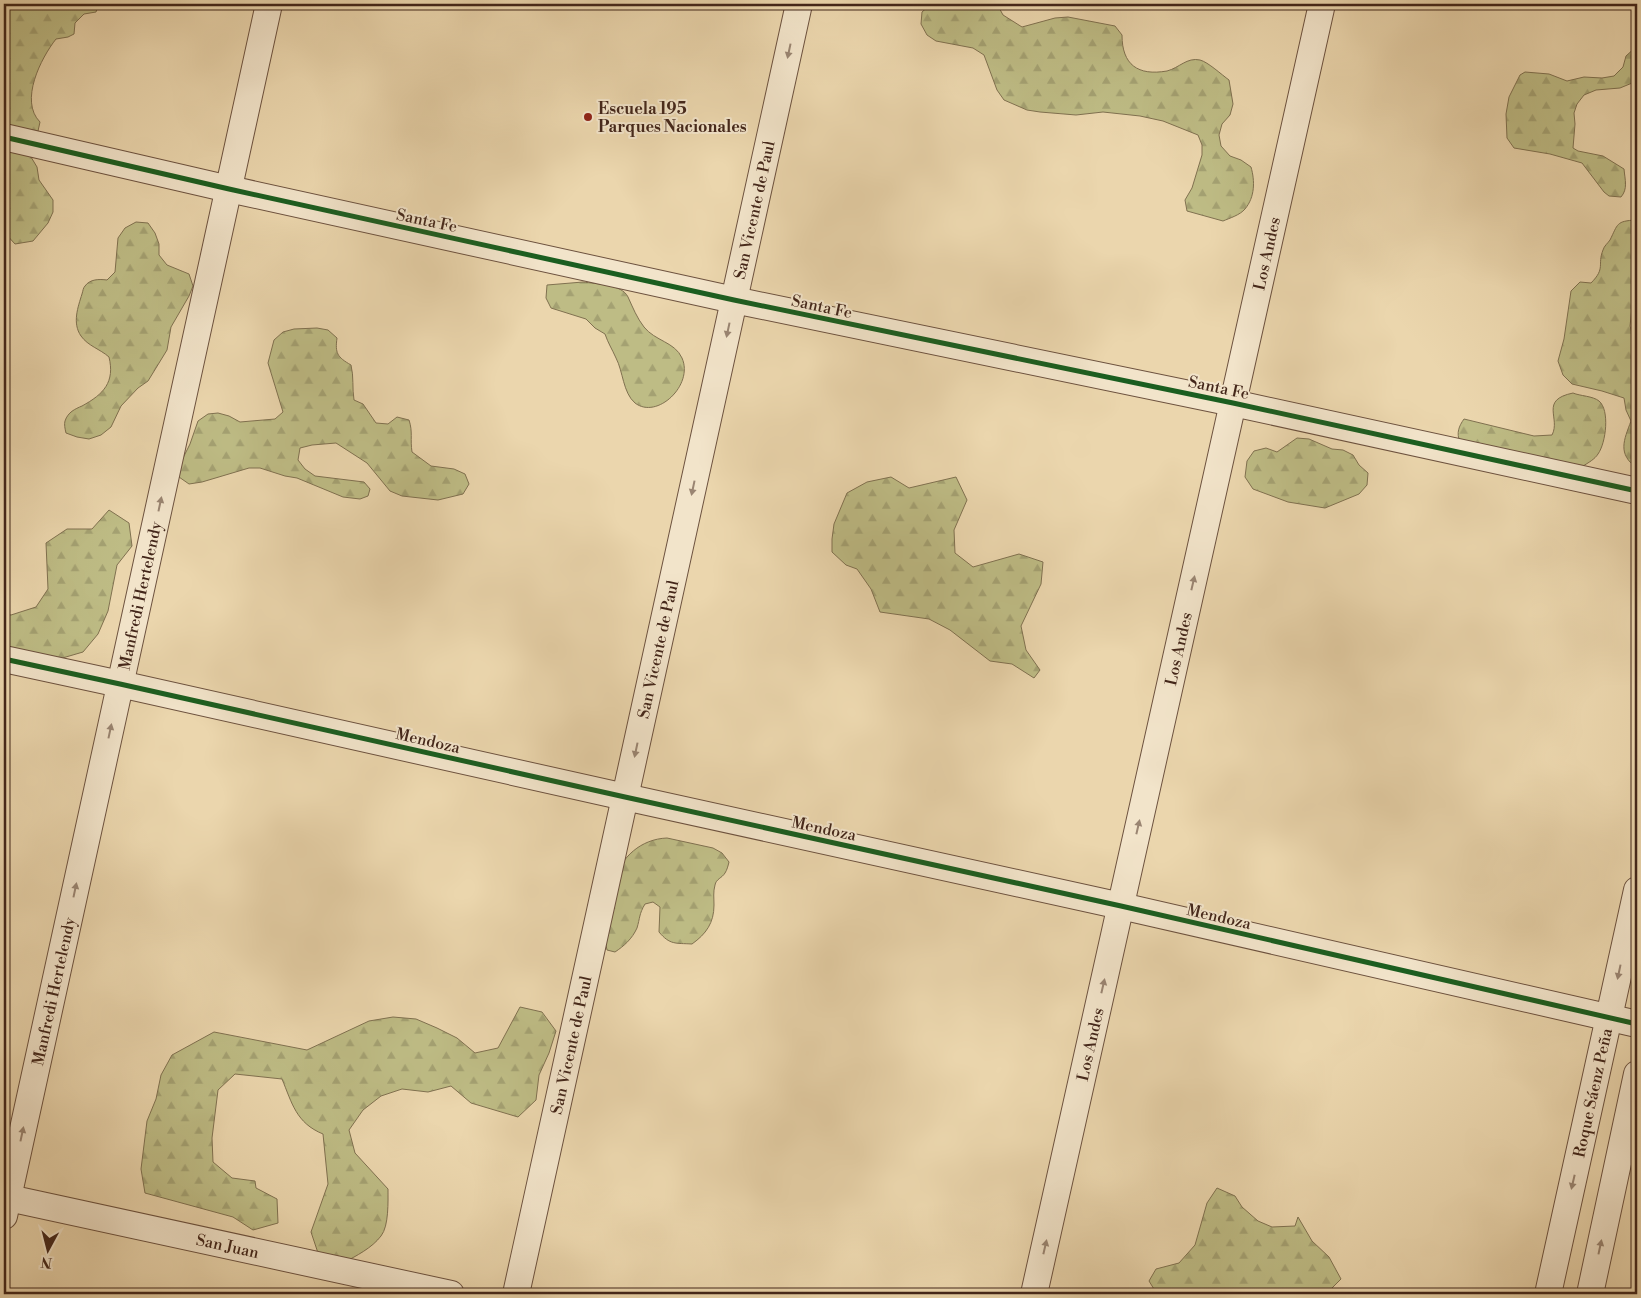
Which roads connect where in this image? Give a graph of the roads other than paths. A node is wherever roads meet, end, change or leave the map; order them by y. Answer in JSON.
{"nodes":[{"id":1,"x":269,"y":4,"type":"edge"},
{"id":2,"x":799,"y":4,"type":"edge"},
{"id":3,"x":1322,"y":4,"type":"edge"},
{"id":4,"x":4,"y":137,"type":"edge"},
{"id":5,"x":228,"y":189,"type":"junction"},
{"id":6,"x":734,"y":300,"type":"junction"},
{"id":7,"x":1233,"y":403,"type":"junction"},
{"id":8,"x":1637,"y":491,"type":"edge"},
{"id":9,"x":4,"y":659,"type":"edge"},
{"id":10,"x":120,"y":684,"type":"junction"},
{"id":11,"x":625,"y":797,"type":"junction"},
{"id":12,"x":1637,"y":890,"type":"edge"},
{"id":13,"x":1121,"y":906,"type":"junction"},
{"id":14,"x":1609,"y":1018,"type":"junction"},
{"id":15,"x":1637,"y":1024,"type":"edge"},
{"id":16,"x":1637,"y":1074,"type":"edge"},
{"id":17,"x":5,"y":1203,"type":"edge"},
{"id":18,"x":451,"y":1294,"type":"edge"},
{"id":19,"x":516,"y":1294,"type":"edge"},
{"id":20,"x":1034,"y":1294,"type":"edge"},
{"id":21,"x":1548,"y":1294,"type":"edge"},
{"id":22,"x":1590,"y":1294,"type":"edge"}],
"edges":[{"from":1,"to":5,"type":"street","name":"Manfredi Hertelendy"},
{"from":2,"to":6,"type":"street","name":"San Vicente de Paul","one_way":true},
{"from":3,"to":7,"type":"street","name":"Los Andes"},
{"from":4,"to":5,"type":"street","name":"Santa Fe"},
{"from":5,"to":6,"type":"street","name":"Santa Fe"},
{"from":10,"to":5,"type":"street","name":"Manfredi Hertelendy","one_way":true},
{"from":6,"to":7,"type":"street","name":"Santa Fe"},
{"from":6,"to":11,"type":"street","name":"San Vicente de Paul","one_way":true},
{"from":7,"to":8,"type":"street","name":"Santa Fe"},
{"from":13,"to":7,"type":"street","name":"Los Andes","one_way":true},
{"from":9,"to":10,"type":"street","name":"Mendoza"},
{"from":10,"to":11,"type":"street","name":"Mendoza"},
{"from":17,"to":10,"type":"street","name":"Manfredi Hertelendy","one_way":true},
{"from":11,"to":13,"type":"street","name":"Mendoza"},
{"from":11,"to":19,"type":"street","name":"San Vicente de Paul"},
{"from":12,"to":14,"type":"street","name":"Roque Sáenz Peña","one_way":true},
{"from":13,"to":14,"type":"street","name":"Mendoza"},
{"from":20,"to":13,"type":"street","name":"Los Andes","one_way":true},
{"from":14,"to":15,"type":"street","name":"Mendoza"},
{"from":14,"to":21,"type":"street","name":"Roque Sáenz Peña","one_way":true},
{"from":22,"to":16,"type":"street","one_way":true},
{"from":17,"to":18,"type":"street","name":"San Juan"}]}
